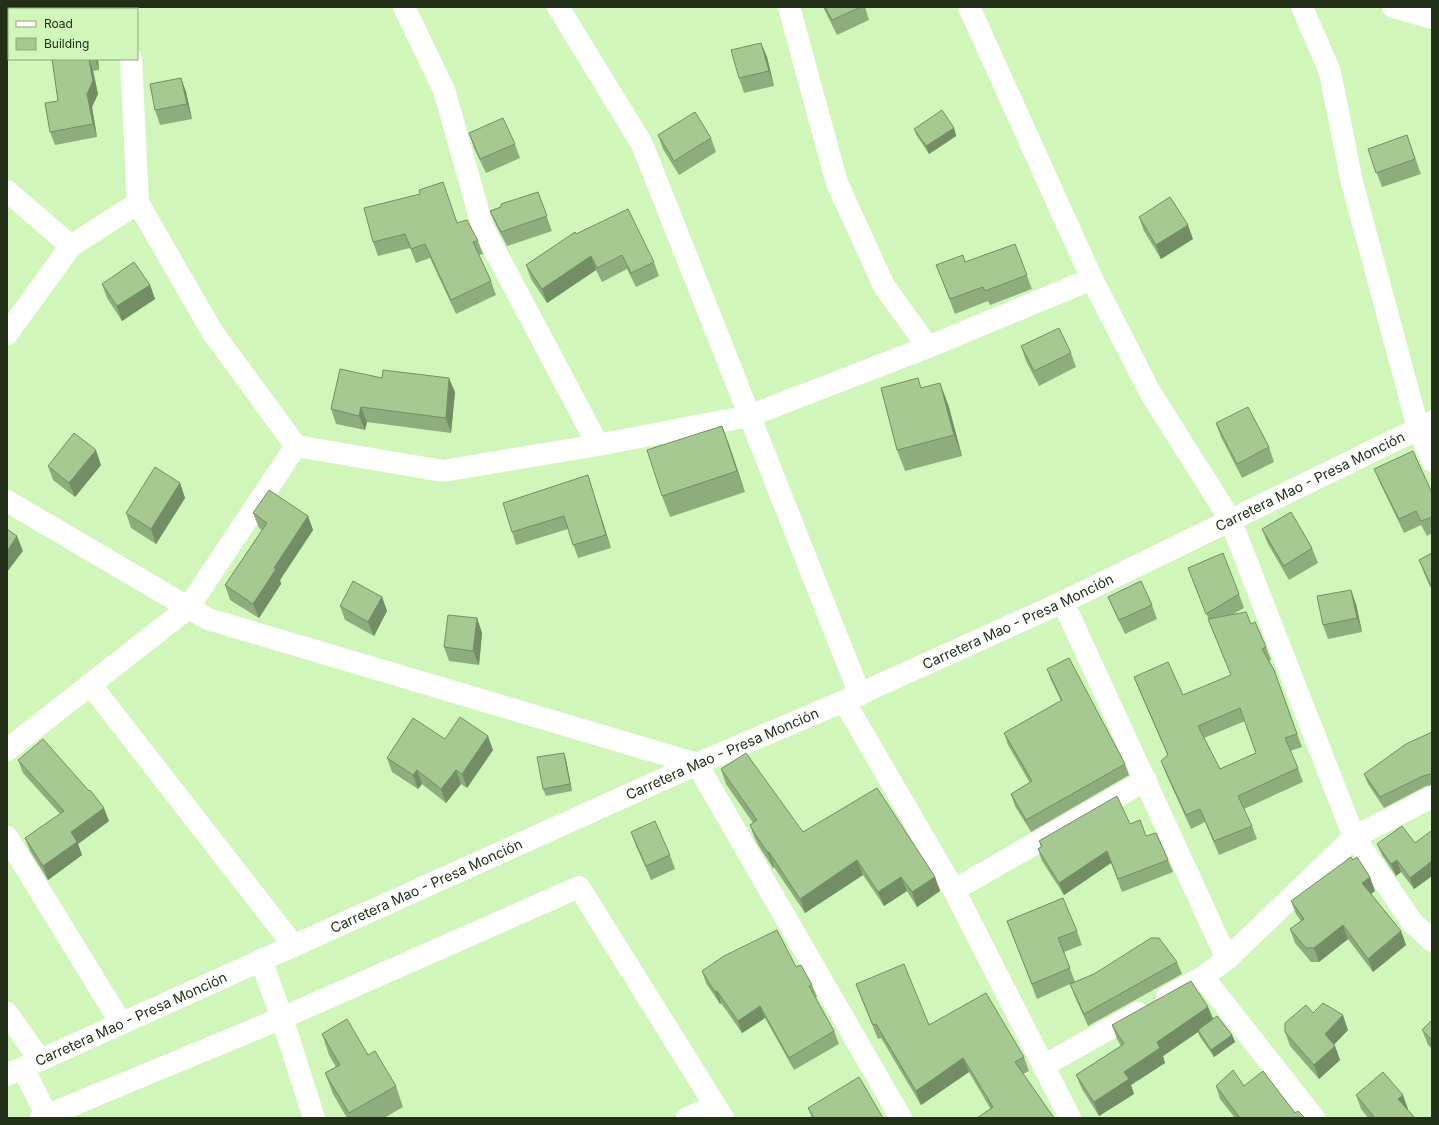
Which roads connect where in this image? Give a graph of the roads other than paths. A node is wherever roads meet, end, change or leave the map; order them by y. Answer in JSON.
{"nodes":[{"id":1,"x":404,"y":7,"type":"edge"},
{"id":2,"x":558,"y":7,"type":"edge"},
{"id":3,"x":789,"y":7,"type":"edge"},
{"id":4,"x":969,"y":7,"type":"edge"},
{"id":5,"x":1302,"y":7,"type":"edge"},
{"id":6,"x":1393,"y":7,"type":"edge"},
{"id":7,"x":1432,"y":18,"type":"edge"},
{"id":8,"x":131,"y":60,"type":"edge"},
{"id":9,"x":7,"y":190,"type":"edge"},
{"id":10,"x":138,"y":203,"type":"junction"},
{"id":11,"x":71,"y":246,"type":"junction"},
{"id":12,"x":1092,"y":278,"type":"junction"},
{"id":13,"x":7,"y":334,"type":"edge"},
{"id":14,"x":928,"y":347,"type":"junction"},
{"id":15,"x":749,"y":416,"type":"junction"},
{"id":16,"x":1425,"y":425,"type":"edge"},
{"id":17,"x":598,"y":445,"type":"junction"},
{"id":18,"x":296,"y":446,"type":"junction"},
{"id":19,"x":1432,"y":462,"type":"edge"},
{"id":20,"x":7,"y":501,"type":"edge"},
{"id":21,"x":1230,"y":519,"type":"junction"},
{"id":22,"x":1063,"y":602,"type":"junction"},
{"id":23,"x":188,"y":608,"type":"junction"},
{"id":24,"x":90,"y":684,"type":"junction"},
{"id":25,"x":852,"y":698,"type":"junction"},
{"id":26,"x":7,"y":750,"type":"edge"},
{"id":27,"x":697,"y":764,"type":"junction"},
{"id":28,"x":1146,"y":780,"type":"junction"},
{"id":29,"x":1432,"y":797,"type":"edge"},
{"id":30,"x":7,"y":837,"type":"edge"},
{"id":31,"x":1354,"y":837,"type":"junction"},
{"id":32,"x":954,"y":890,"type":"junction"},
{"id":33,"x":1432,"y":941,"type":"edge"},
{"id":34,"x":294,"y":946,"type":"junction"},
{"id":35,"x":1227,"y":959,"type":"junction"},
{"id":36,"x":261,"y":960,"type":"junction"},
{"id":37,"x":1203,"y":977,"type":"junction"},
{"id":38,"x":7,"y":1013,"type":"edge"},
{"id":39,"x":282,"y":1018,"type":"junction"},
{"id":40,"x":121,"y":1023,"type":"junction"},
{"id":41,"x":1043,"y":1066,"type":"junction"},
{"id":42,"x":23,"y":1068,"type":"edge"},
{"id":43,"x":719,"y":1112,"type":"edge"},
{"id":44,"x":45,"y":1117,"type":"edge"},
{"id":45,"x":314,"y":1118,"type":"edge"},
{"id":46,"x":687,"y":1118,"type":"edge"},
{"id":47,"x":901,"y":1118,"type":"edge"},
{"id":48,"x":1070,"y":1118,"type":"edge"},
{"id":49,"x":1314,"y":1118,"type":"edge"}],
"edges":[{"from":1,"to":17,"type":"street"},
{"from":2,"to":15,"type":"street"},
{"from":3,"to":14,"type":"street"},
{"from":4,"to":12,"type":"street"},
{"from":5,"to":16,"type":"street"},
{"from":6,"to":7,"type":"street"},
{"from":8,"to":10,"type":"street"},
{"from":9,"to":11,"type":"street"},
{"from":10,"to":11,"type":"street"},
{"from":10,"to":18,"type":"street"},
{"from":11,"to":13,"type":"street"},
{"from":12,"to":14,"type":"street"},
{"from":12,"to":21,"type":"street"},
{"from":14,"to":15,"type":"street"},
{"from":15,"to":17,"type":"street"},
{"from":15,"to":25,"type":"street"},
{"from":16,"to":19,"type":"street"},
{"from":16,"to":21,"type":"street","name":"Carretera Mao - Presa Monción"},
{"from":17,"to":18,"type":"street"},
{"from":18,"to":23,"type":"street"},
{"from":20,"to":23,"type":"street"},
{"from":21,"to":22,"type":"street","name":"Carretera Mao - Presa Monción"},
{"from":21,"to":31,"type":"street"},
{"from":22,"to":25,"type":"street","name":"Carretera Mao - Presa Monción"},
{"from":22,"to":28,"type":"street"},
{"from":23,"to":24,"type":"street"},
{"from":23,"to":27,"type":"street"},
{"from":24,"to":26,"type":"street"},
{"from":24,"to":34,"type":"street"},
{"from":25,"to":27,"type":"street","name":"Carretera Mao - Presa Monción"},
{"from":25,"to":32,"type":"street"},
{"from":27,"to":34,"type":"street","name":"Carretera Mao - Presa Monción"},
{"from":27,"to":47,"type":"street"},
{"from":28,"to":32,"type":"street"},
{"from":28,"to":35,"type":"street"},
{"from":29,"to":31,"type":"street"},
{"from":30,"to":40,"type":"street"},
{"from":31,"to":33,"type":"street"},
{"from":31,"to":35,"type":"street"},
{"from":32,"to":41,"type":"street"},
{"from":34,"to":36,"type":"street","name":"Carretera Mao - Presa Monción"},
{"from":35,"to":37,"type":"street"},
{"from":36,"to":39,"type":"street"},
{"from":36,"to":40,"type":"street","name":"Carretera Mao - Presa Monción"},
{"from":37,"to":41,"type":"street"},
{"from":37,"to":49,"type":"street"},
{"from":38,"to":42,"type":"street"},
{"from":39,"to":43,"type":"street"},
{"from":39,"to":44,"type":"street"},
{"from":39,"to":45,"type":"street"},
{"from":40,"to":42,"type":"street","name":"Carretera Mao - Presa Monción"},
{"from":41,"to":48,"type":"street"},
{"from":42,"to":44,"type":"street"},
{"from":43,"to":46,"type":"street"}]}
